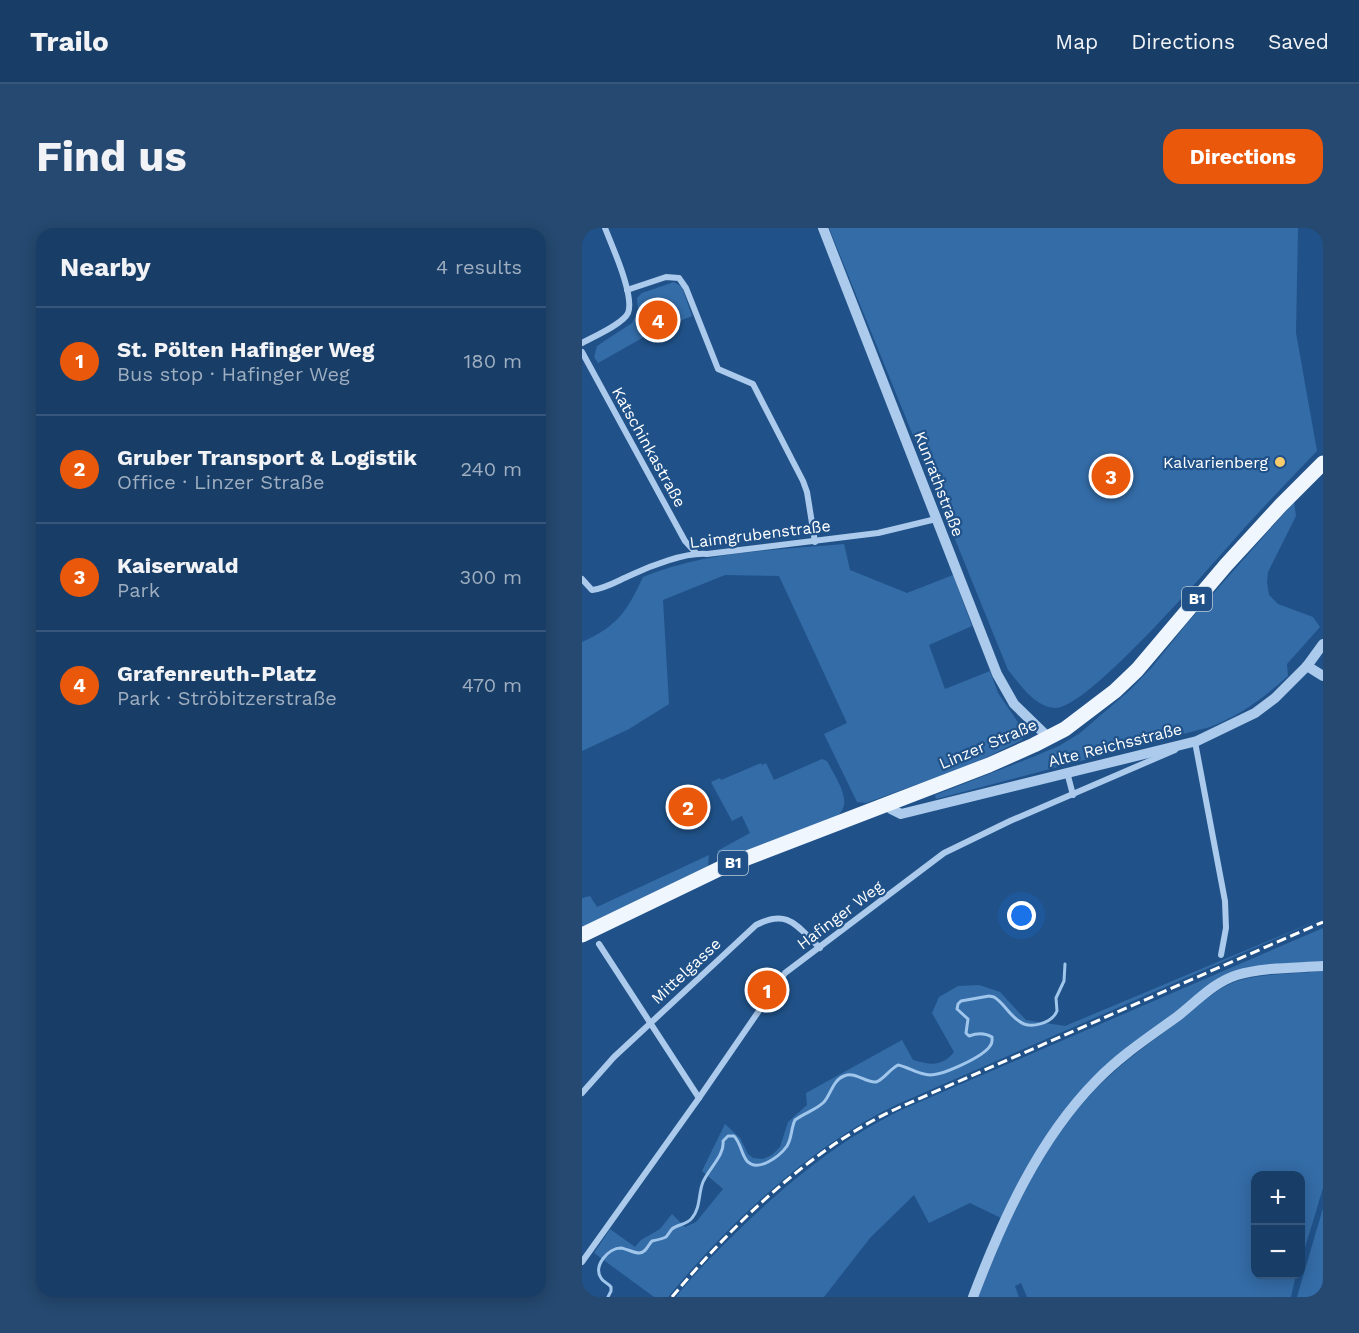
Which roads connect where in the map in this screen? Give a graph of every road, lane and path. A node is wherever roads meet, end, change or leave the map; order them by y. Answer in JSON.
{"nodes":[{"id":1,"x":605,"y":228,"type":"edge"},
{"id":2,"x":823,"y":228,"type":"edge"},
{"id":3,"x":627,"y":290,"type":"junction"},
{"id":4,"x":582,"y":344,"type":"edge"},
{"id":5,"x":582,"y":352,"type":"edge"},
{"id":6,"x":1323,"y":463,"type":"edge"},
{"id":7,"x":936,"y":519,"type":"junction"},
{"id":8,"x":815,"y":542,"type":"junction"},
{"id":9,"x":696,"y":553,"type":"junction"},
{"id":10,"x":582,"y":579,"type":"edge"},
{"id":11,"x":1323,"y":644,"type":"edge"},
{"id":12,"x":1307,"y":666,"type":"junction"},
{"id":13,"x":1323,"y":676,"type":"edge"},
{"id":14,"x":1049,"y":738,"type":"junction"},
{"id":15,"x":1197,"y":741,"type":"junction"},
{"id":16,"x":1067,"y":772,"type":"junction"},
{"id":17,"x":1073,"y":795,"type":"junction"},
{"id":18,"x":888,"y":804,"type":"junction"},
{"id":19,"x":582,"y":935,"type":"edge"},
{"id":20,"x":599,"y":944,"type":"dead end"},
{"id":21,"x":820,"y":948,"type":"junction"},
{"id":22,"x":1221,"y":955,"type":"dead end"},
{"id":23,"x":1323,"y":966,"type":"edge"},
{"id":24,"x":650,"y":1023,"type":"junction"},
{"id":25,"x":582,"y":1093,"type":"edge"},
{"id":26,"x":699,"y":1098,"type":"junction"},
{"id":27,"x":582,"y":1262,"type":"edge"},
{"id":28,"x":973,"y":1297,"type":"edge"}],
"edges":[{"from":1,"to":3,"type":"street"},
{"from":2,"to":7,"type":"street","name":"Kunrathstraße"},
{"from":3,"to":4,"type":"street"},
{"from":3,"to":8,"type":"street"},
{"from":5,"to":9,"type":"street","name":"Katschinkastraße"},
{"from":6,"to":14,"type":"main road","name":"Linzer Straße","number":"B1"},
{"from":7,"to":8,"type":"street","name":"Laimgrubenstraße"},
{"from":7,"to":14,"type":"street","name":"Kunrathstraße"},
{"from":8,"to":9,"type":"street","name":"Laimgrubenstraße"},
{"from":9,"to":10,"type":"street","name":"Laimgrubenstraße"},
{"from":11,"to":12,"type":"street","name":"Alte Reichsstraße"},
{"from":12,"to":13,"type":"street"},
{"from":12,"to":15,"type":"street","name":"Alte Reichsstraße"},
{"from":14,"to":18,"type":"main road","name":"Linzer Straße","number":"B1"},
{"from":15,"to":16,"type":"street","name":"Alte Reichsstraße"},
{"from":15,"to":17,"type":"street","name":"Hafinger Weg"},
{"from":15,"to":22,"type":"street"},
{"from":16,"to":17,"type":"street"},
{"from":16,"to":18,"type":"street","name":"Alte Reichsstraße"},
{"from":17,"to":21,"type":"street","name":"Hafinger Weg"},
{"from":18,"to":19,"type":"main road","name":"Linzer Straße","number":"B1"},
{"from":20,"to":24,"type":"street"},
{"from":21,"to":24,"type":"street","name":"Mittelgasse"},
{"from":21,"to":26,"type":"street","name":"Hafinger Weg"},
{"from":23,"to":28,"type":"street"},
{"from":24,"to":25,"type":"street","name":"Mittelgasse"},
{"from":24,"to":26,"type":"street"},
{"from":26,"to":27,"type":"street","name":"Hafinger Weg"}]}
